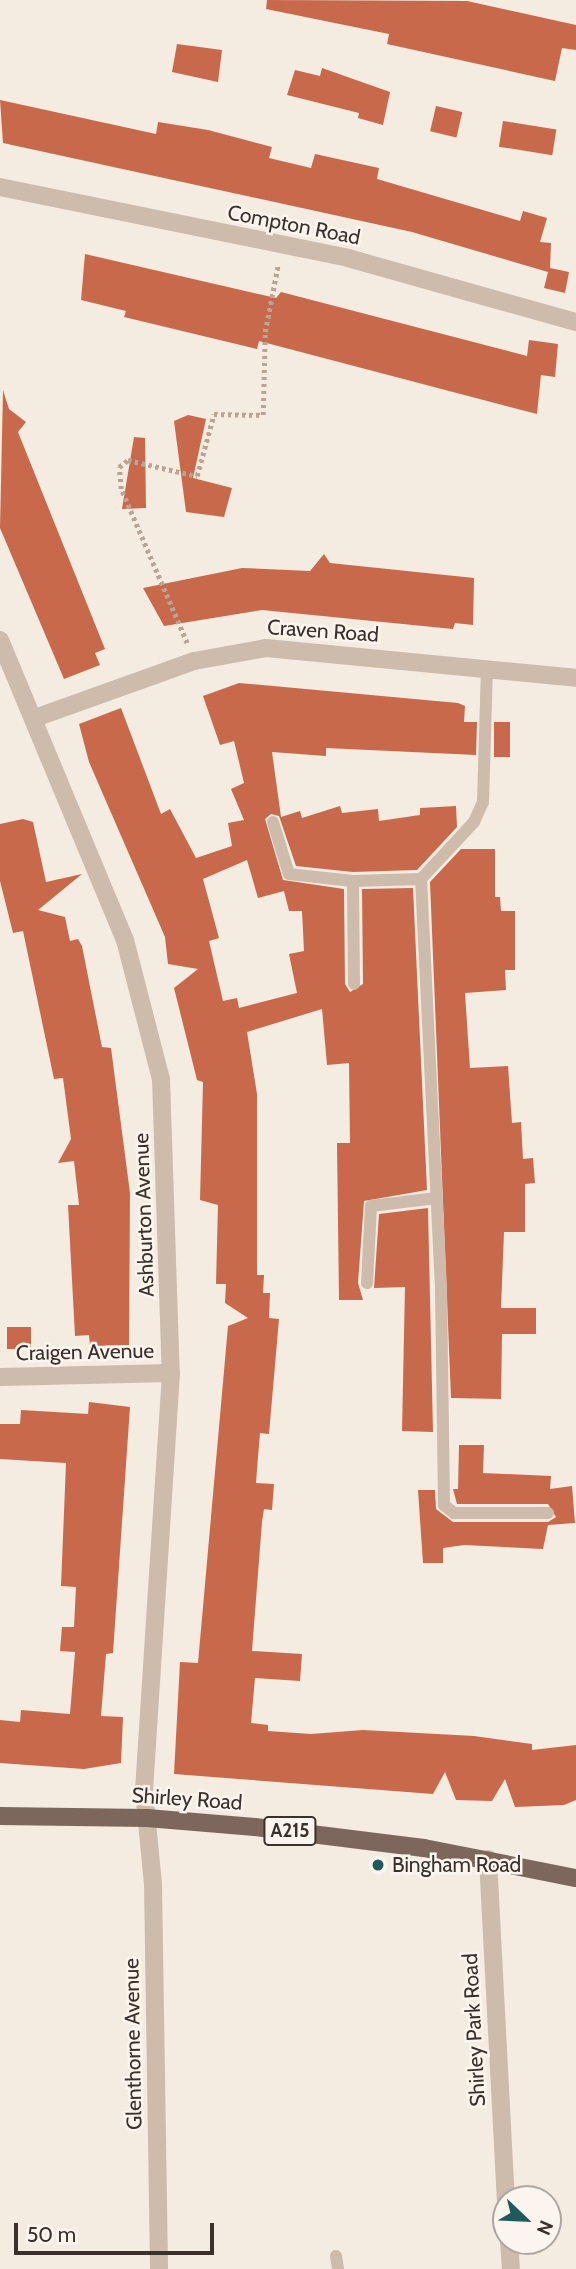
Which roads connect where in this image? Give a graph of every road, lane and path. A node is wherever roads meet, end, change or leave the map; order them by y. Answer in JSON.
{"nodes":[{"id":1,"x":0,"y":187,"type":"edge"},
{"id":2,"x":282,"y":244,"type":"junction"},
{"id":3,"x":576,"y":321,"type":"edge"},
{"id":4,"x":0,"y":640,"type":"edge"},
{"id":5,"x":194,"y":661,"type":"junction"},
{"id":6,"x":487,"y":668,"type":"junction"},
{"id":7,"x":576,"y":678,"type":"edge"},
{"id":8,"x":35,"y":718,"type":"junction"},
{"id":9,"x":274,"y":822,"type":"dead end"},
{"id":10,"x":421,"y":879,"type":"junction"},
{"id":11,"x":353,"y":881,"type":"junction"},
{"id":12,"x":354,"y":984,"type":"dead end"},
{"id":13,"x":437,"y":1198,"type":"junction"},
{"id":14,"x":368,"y":1283,"type":"dead end"},
{"id":15,"x":171,"y":1373,"type":"junction"},
{"id":16,"x":0,"y":1377,"type":"edge"},
{"id":17,"x":548,"y":1513,"type":"dead end"},
{"id":18,"x":0,"y":1816,"type":"edge"},
{"id":19,"x":146,"y":1818,"type":"junction"},
{"id":20,"x":488,"y":1859,"type":"junction"},
{"id":21,"x":576,"y":1878,"type":"edge"},
{"id":22,"x":505,"y":2185,"type":"edge"},
{"id":23,"x":159,"y":2269,"type":"edge"}],
"edges":[{"from":1,"to":2,"type":"street","name":"Compton Road"},
{"from":2,"to":3,"type":"street","name":"Compton Road"},
{"from":2,"to":5,"type":"path"},
{"from":4,"to":8,"type":"street","name":"Ashburton Avenue"},
{"from":5,"to":6,"type":"street","name":"Craven Road"},
{"from":5,"to":8,"type":"street","name":"Craven Road"},
{"from":6,"to":7,"type":"street","name":"Craven Road"},
{"from":6,"to":10,"type":"lane"},
{"from":8,"to":15,"type":"street","name":"Ashburton Avenue"},
{"from":9,"to":11,"type":"lane"},
{"from":10,"to":11,"type":"lane"},
{"from":10,"to":13,"type":"lane"},
{"from":11,"to":12,"type":"lane"},
{"from":13,"to":14,"type":"lane"},
{"from":13,"to":17,"type":"lane"},
{"from":15,"to":16,"type":"street","name":"Craigen Avenue"},
{"from":15,"to":19,"type":"street","name":"Ashburton Avenue"},
{"from":18,"to":19,"type":"main road","name":"Shirley Road","number":"A215"},
{"from":19,"to":20,"type":"main road","name":"Shirley Road","number":"A215"},
{"from":19,"to":23,"type":"street","name":"Glenthorne Avenue"},
{"from":20,"to":21,"type":"main road","name":"Shirley Road","number":"A215"},
{"from":20,"to":22,"type":"street","name":"Shirley Park Road"}]}
